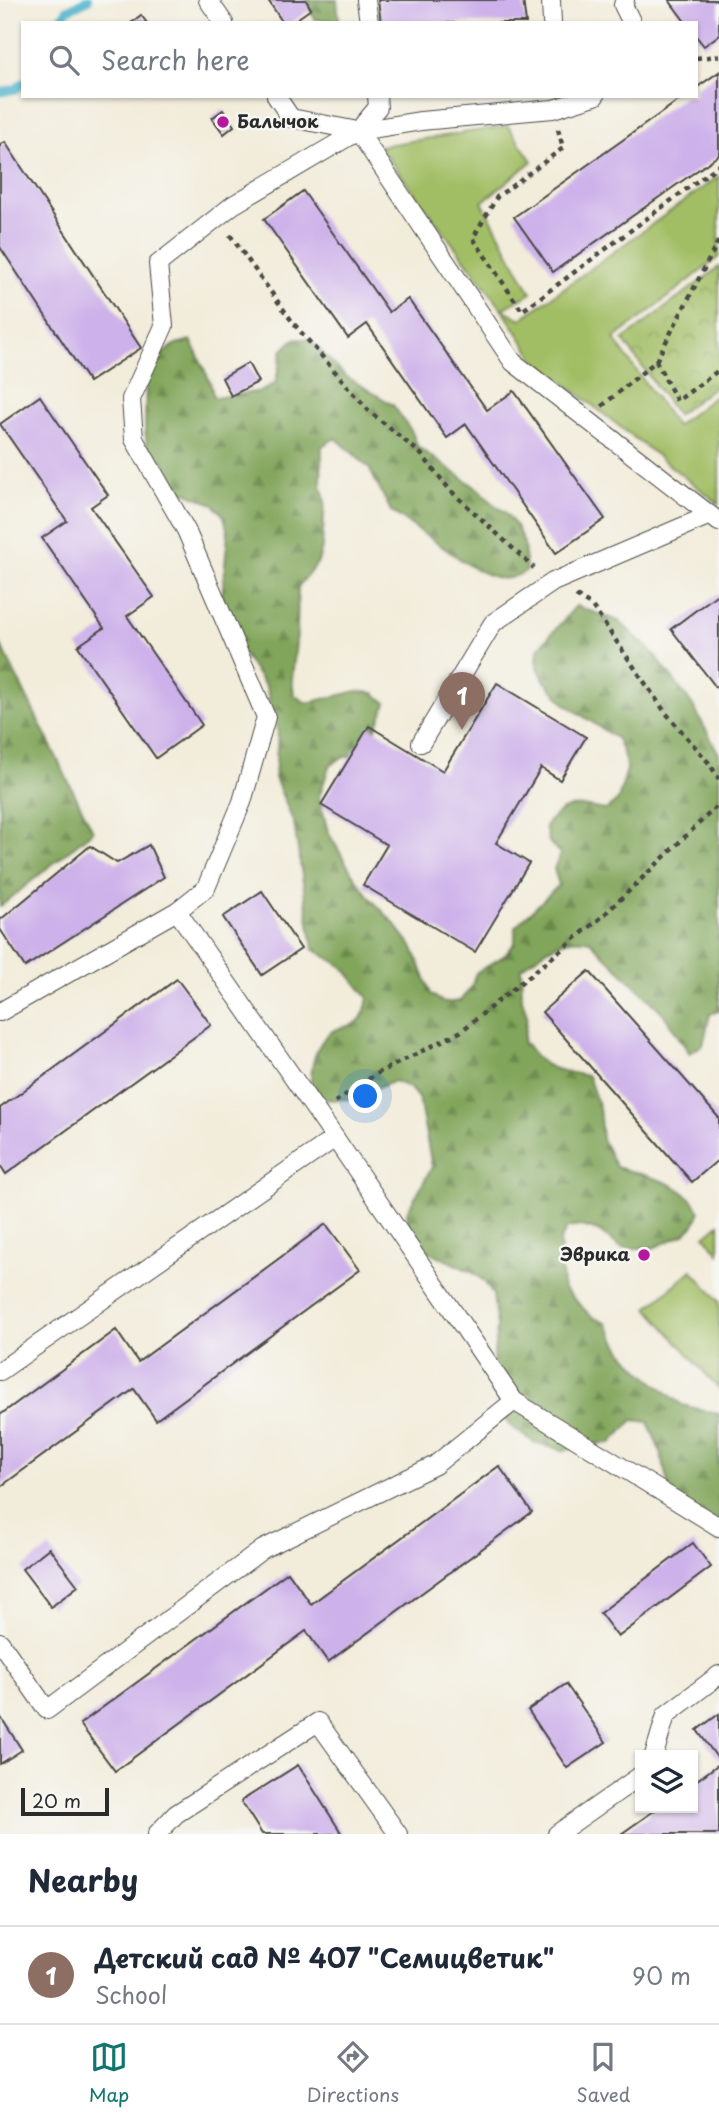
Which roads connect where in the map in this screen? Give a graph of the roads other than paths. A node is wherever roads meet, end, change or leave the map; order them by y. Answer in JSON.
{"nodes":[{"id":1,"x":208,"y":0,"type":"edge"},
{"id":2,"x":366,"y":0,"type":"edge"},
{"id":3,"x":551,"y":0,"type":"edge"},
{"id":4,"x":625,"y":0,"type":"edge"},
{"id":5,"x":223,"y":21,"type":"edge"},
{"id":6,"x":369,"y":21,"type":"edge"},
{"id":7,"x":552,"y":21,"type":"edge"},
{"id":8,"x":631,"y":21,"type":"edge"},
{"id":9,"x":276,"y":98,"type":"edge"},
{"id":10,"x":377,"y":98,"type":"edge"},
{"id":11,"x":583,"y":98,"type":"edge"},
{"id":12,"x":553,"y":103,"type":"edge"},
{"id":13,"x":358,"y":131,"type":"junction"},
{"id":14,"x":714,"y":519,"type":"edge"},
{"id":15,"x":421,"y":743,"type":"dead end"},
{"id":16,"x":177,"y":911,"type":"junction"},
{"id":17,"x":0,"y":1012,"type":"edge"},
{"id":18,"x":335,"y":1138,"type":"junction"},
{"id":19,"x":0,"y":1371,"type":"edge"},
{"id":20,"x":514,"y":1401,"type":"junction"},
{"id":21,"x":719,"y":1527,"type":"edge"},
{"id":22,"x":0,"y":1642,"type":"edge"},
{"id":23,"x":719,"y":1675,"type":"edge"},
{"id":24,"x":656,"y":1750,"type":"edge"},
{"id":25,"x":635,"y":1779,"type":"edge"},
{"id":26,"x":157,"y":1834,"type":"edge"},
{"id":27,"x":398,"y":1834,"type":"edge"},
{"id":28,"x":557,"y":1834,"type":"edge"}],
"edges":[{"from":1,"to":5,"type":"lane"},
{"from":2,"to":6,"type":"lane"},
{"from":3,"to":7,"type":"lane"},
{"from":4,"to":8,"type":"lane"},
{"from":9,"to":13,"type":"lane"},
{"from":10,"to":13,"type":"lane"},
{"from":11,"to":12,"type":"lane"},
{"from":12,"to":13,"type":"lane"},
{"from":13,"to":14,"type":"lane"},
{"from":13,"to":16,"type":"lane"},
{"from":14,"to":15,"type":"lane"},
{"from":16,"to":17,"type":"lane"},
{"from":16,"to":18,"type":"lane"},
{"from":18,"to":19,"type":"lane"},
{"from":18,"to":20,"type":"lane"},
{"from":20,"to":21,"type":"lane"},
{"from":20,"to":22,"type":"lane"},
{"from":23,"to":24,"type":"lane"},
{"from":25,"to":28,"type":"lane"},
{"from":26,"to":27,"type":"lane"}]}
